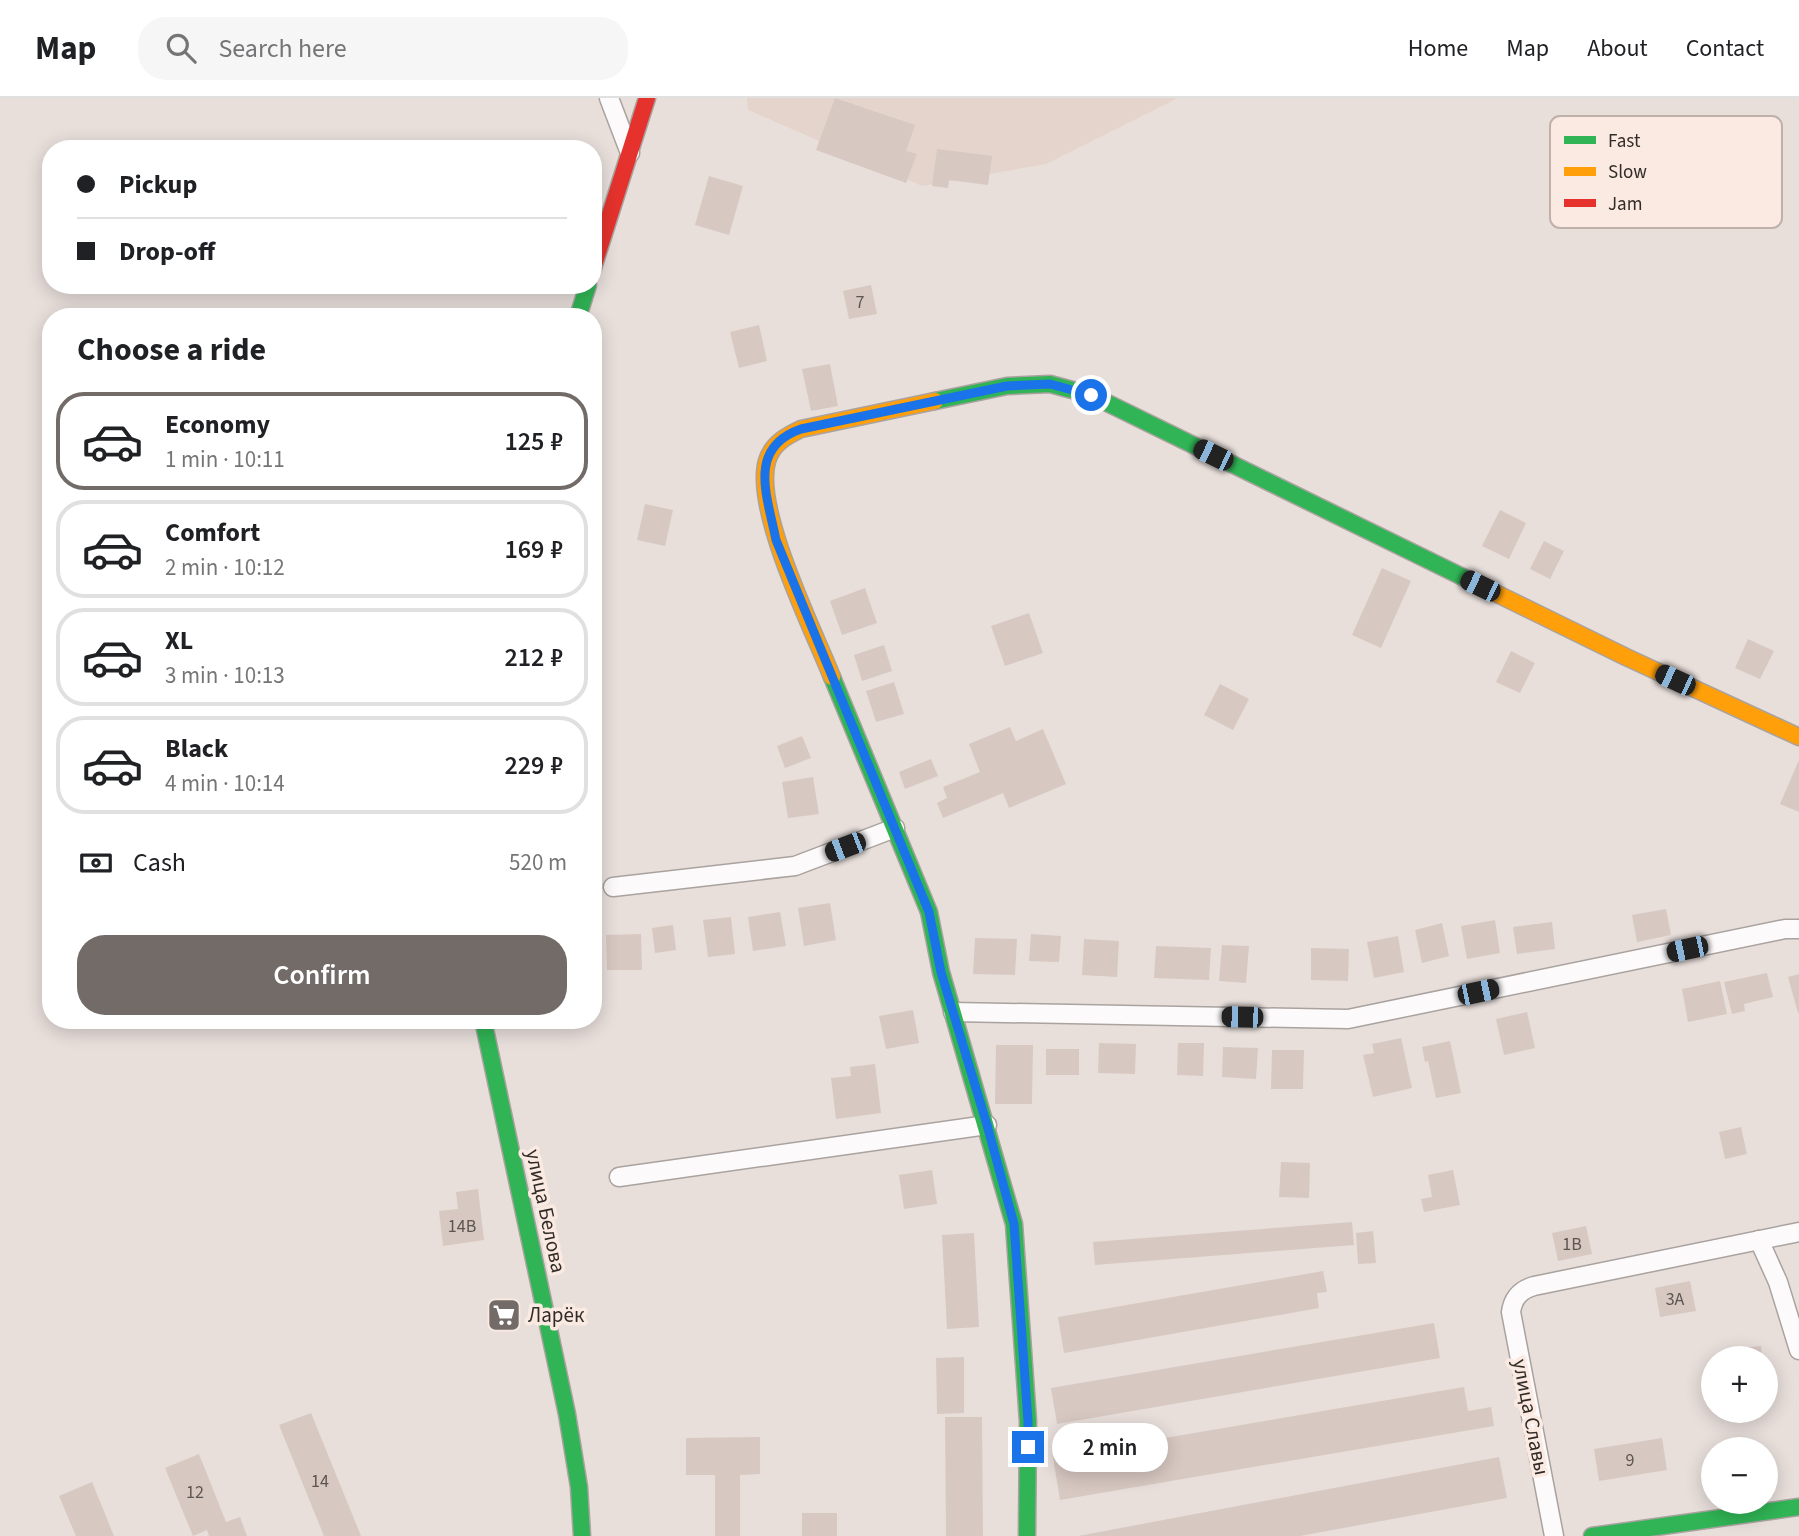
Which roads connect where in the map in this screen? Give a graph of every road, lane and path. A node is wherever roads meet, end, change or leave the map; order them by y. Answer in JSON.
{"nodes":[{"id":1,"x":609,"y":98,"type":"edge"},
{"id":2,"x":647,"y":98,"type":"edge"},
{"id":3,"x":630,"y":153,"type":"junction"},
{"id":4,"x":602,"y":240,"type":"edge"},
{"id":5,"x":1799,"y":737,"type":"edge"},
{"id":6,"x":895,"y":828,"type":"junction"},
{"id":7,"x":613,"y":887,"type":"dead end"},
{"id":8,"x":1799,"y":929,"type":"edge"},
{"id":9,"x":953,"y":1012,"type":"junction"},
{"id":10,"x":485,"y":1029,"type":"edge"},
{"id":11,"x":987,"y":1125,"type":"junction"},
{"id":12,"x":619,"y":1177,"type":"dead end"},
{"id":13,"x":1799,"y":1232,"type":"edge"},
{"id":14,"x":1759,"y":1240,"type":"junction"},
{"id":15,"x":1799,"y":1350,"type":"edge"},
{"id":16,"x":1799,"y":1507,"type":"edge"},
{"id":17,"x":582,"y":1536,"type":"edge"},
{"id":18,"x":1027,"y":1536,"type":"edge"},
{"id":19,"x":1554,"y":1536,"type":"edge"},
{"id":20,"x":1592,"y":1536,"type":"edge"}],
"edges":[{"from":1,"to":3,"type":"street"},
{"from":2,"to":3,"type":"street"},
{"from":3,"to":4,"type":"street"},
{"from":5,"to":6,"type":"street"},
{"from":6,"to":7,"type":"street"},
{"from":6,"to":9,"type":"street"},
{"from":8,"to":9,"type":"street"},
{"from":9,"to":11,"type":"street"},
{"from":10,"to":17,"type":"street","name":"улица Белова"},
{"from":11,"to":12,"type":"street"},
{"from":11,"to":18,"type":"street"},
{"from":13,"to":14,"type":"street"},
{"from":14,"to":15,"type":"street"},
{"from":14,"to":19,"type":"street","name":"улица Славы"},
{"from":16,"to":20,"type":"street"}]}
